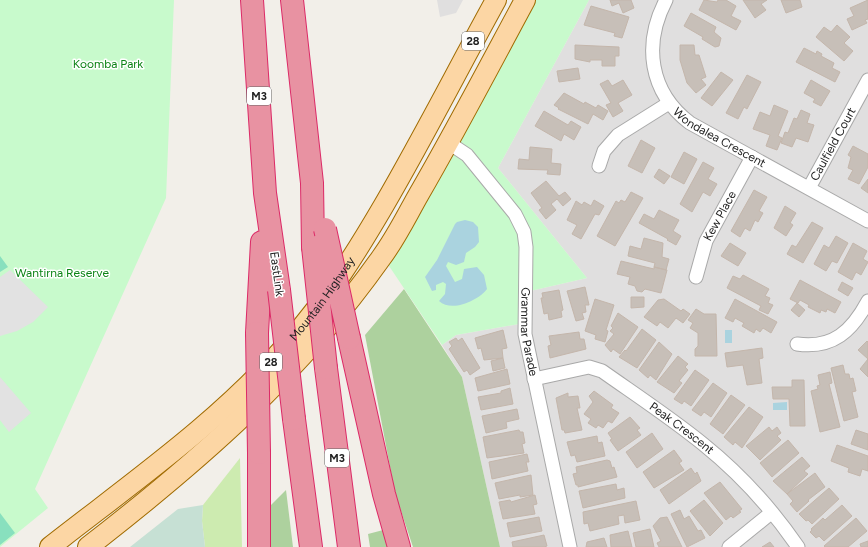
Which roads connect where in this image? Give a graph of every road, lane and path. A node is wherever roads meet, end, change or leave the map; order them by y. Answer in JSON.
{"nodes":[{"id":1,"x":252,"y":0,"type":"edge"},
{"id":2,"x":292,"y":0,"type":"edge"},
{"id":3,"x":496,"y":0,"type":"edge"},
{"id":4,"x":525,"y":0,"type":"edge"},
{"id":5,"x":666,"y":0,"type":"edge"},
{"id":6,"x":868,"y":80,"type":"edge"},
{"id":7,"x":669,"y":103,"type":"junction"},
{"id":8,"x":431,"y":122,"type":"junction"},
{"id":9,"x":448,"y":143,"type":"junction"},
{"id":10,"x":752,"y":157,"type":"junction"},
{"id":11,"x":599,"y":166,"type":"dead end"},
{"id":12,"x":312,"y":183,"type":"junction"},
{"id":13,"x":809,"y":188,"type":"junction"},
{"id":14,"x":265,"y":193,"type":"junction"},
{"id":15,"x":868,"y":221,"type":"edge"},
{"id":16,"x":696,"y":277,"type":"dead end"},
{"id":17,"x":868,"y":301,"type":"edge"},
{"id":18,"x":797,"y":344,"type":"dead end"},
{"id":19,"x":534,"y":379,"type":"junction"},
{"id":20,"x":771,"y":513,"type":"junction"},
{"id":21,"x":50,"y":547,"type":"edge"},
{"id":22,"x":88,"y":547,"type":"edge"},
{"id":23,"x":259,"y":547,"type":"edge"},
{"id":24,"x":311,"y":547,"type":"edge"},
{"id":25,"x":349,"y":547,"type":"edge"},
{"id":26,"x":399,"y":547,"type":"edge"},
{"id":27,"x":570,"y":547,"type":"edge"},
{"id":28,"x":729,"y":547,"type":"edge"},
{"id":29,"x":798,"y":547,"type":"edge"}],
"edges":[{"from":1,"to":14,"type":"highway","name":"EastLink","number":"M3"},
{"from":2,"to":12,"type":"highway","number":"M3"},
{"from":3,"to":8,"type":"main road","name":"Mountain Highway","number":"28"},
{"from":4,"to":9,"type":"main road","name":"Mountain Highway","number":"28"},
{"from":5,"to":7,"type":"street","name":"Wondalea Crescent"},
{"from":6,"to":13,"type":"street","name":"Caulfield Court"},
{"from":7,"to":10,"type":"street","name":"Wondalea Crescent"},
{"from":7,"to":11,"type":"street"},
{"from":8,"to":9,"type":"main road"},
{"from":8,"to":21,"type":"main road","name":"Mountain Highway","number":"28"},
{"from":9,"to":19,"type":"street","name":"Grammar Parade"},
{"from":9,"to":22,"type":"main road","name":"Mountain Highway","number":"28"},
{"from":10,"to":13,"type":"street","name":"Wondalea Crescent"},
{"from":10,"to":16,"type":"street","name":"Kew Place"},
{"from":12,"to":25,"type":"highway","number":"M3","bridge":true},
{"from":12,"to":26,"type":"highway","bridge":true},
{"from":13,"to":15,"type":"street","name":"Wondalea Crescent"},
{"from":14,"to":23,"type":"highway","bridge":true},
{"from":14,"to":24,"type":"highway","name":"EastLink","number":"M3","bridge":true},
{"from":17,"to":18,"type":"street"},
{"from":19,"to":20,"type":"street","name":"Peak Crescent"},
{"from":19,"to":27,"type":"street","name":"Grammar Parade"},
{"from":20,"to":28,"type":"street"},
{"from":20,"to":29,"type":"street","name":"Peak Crescent"}]}
